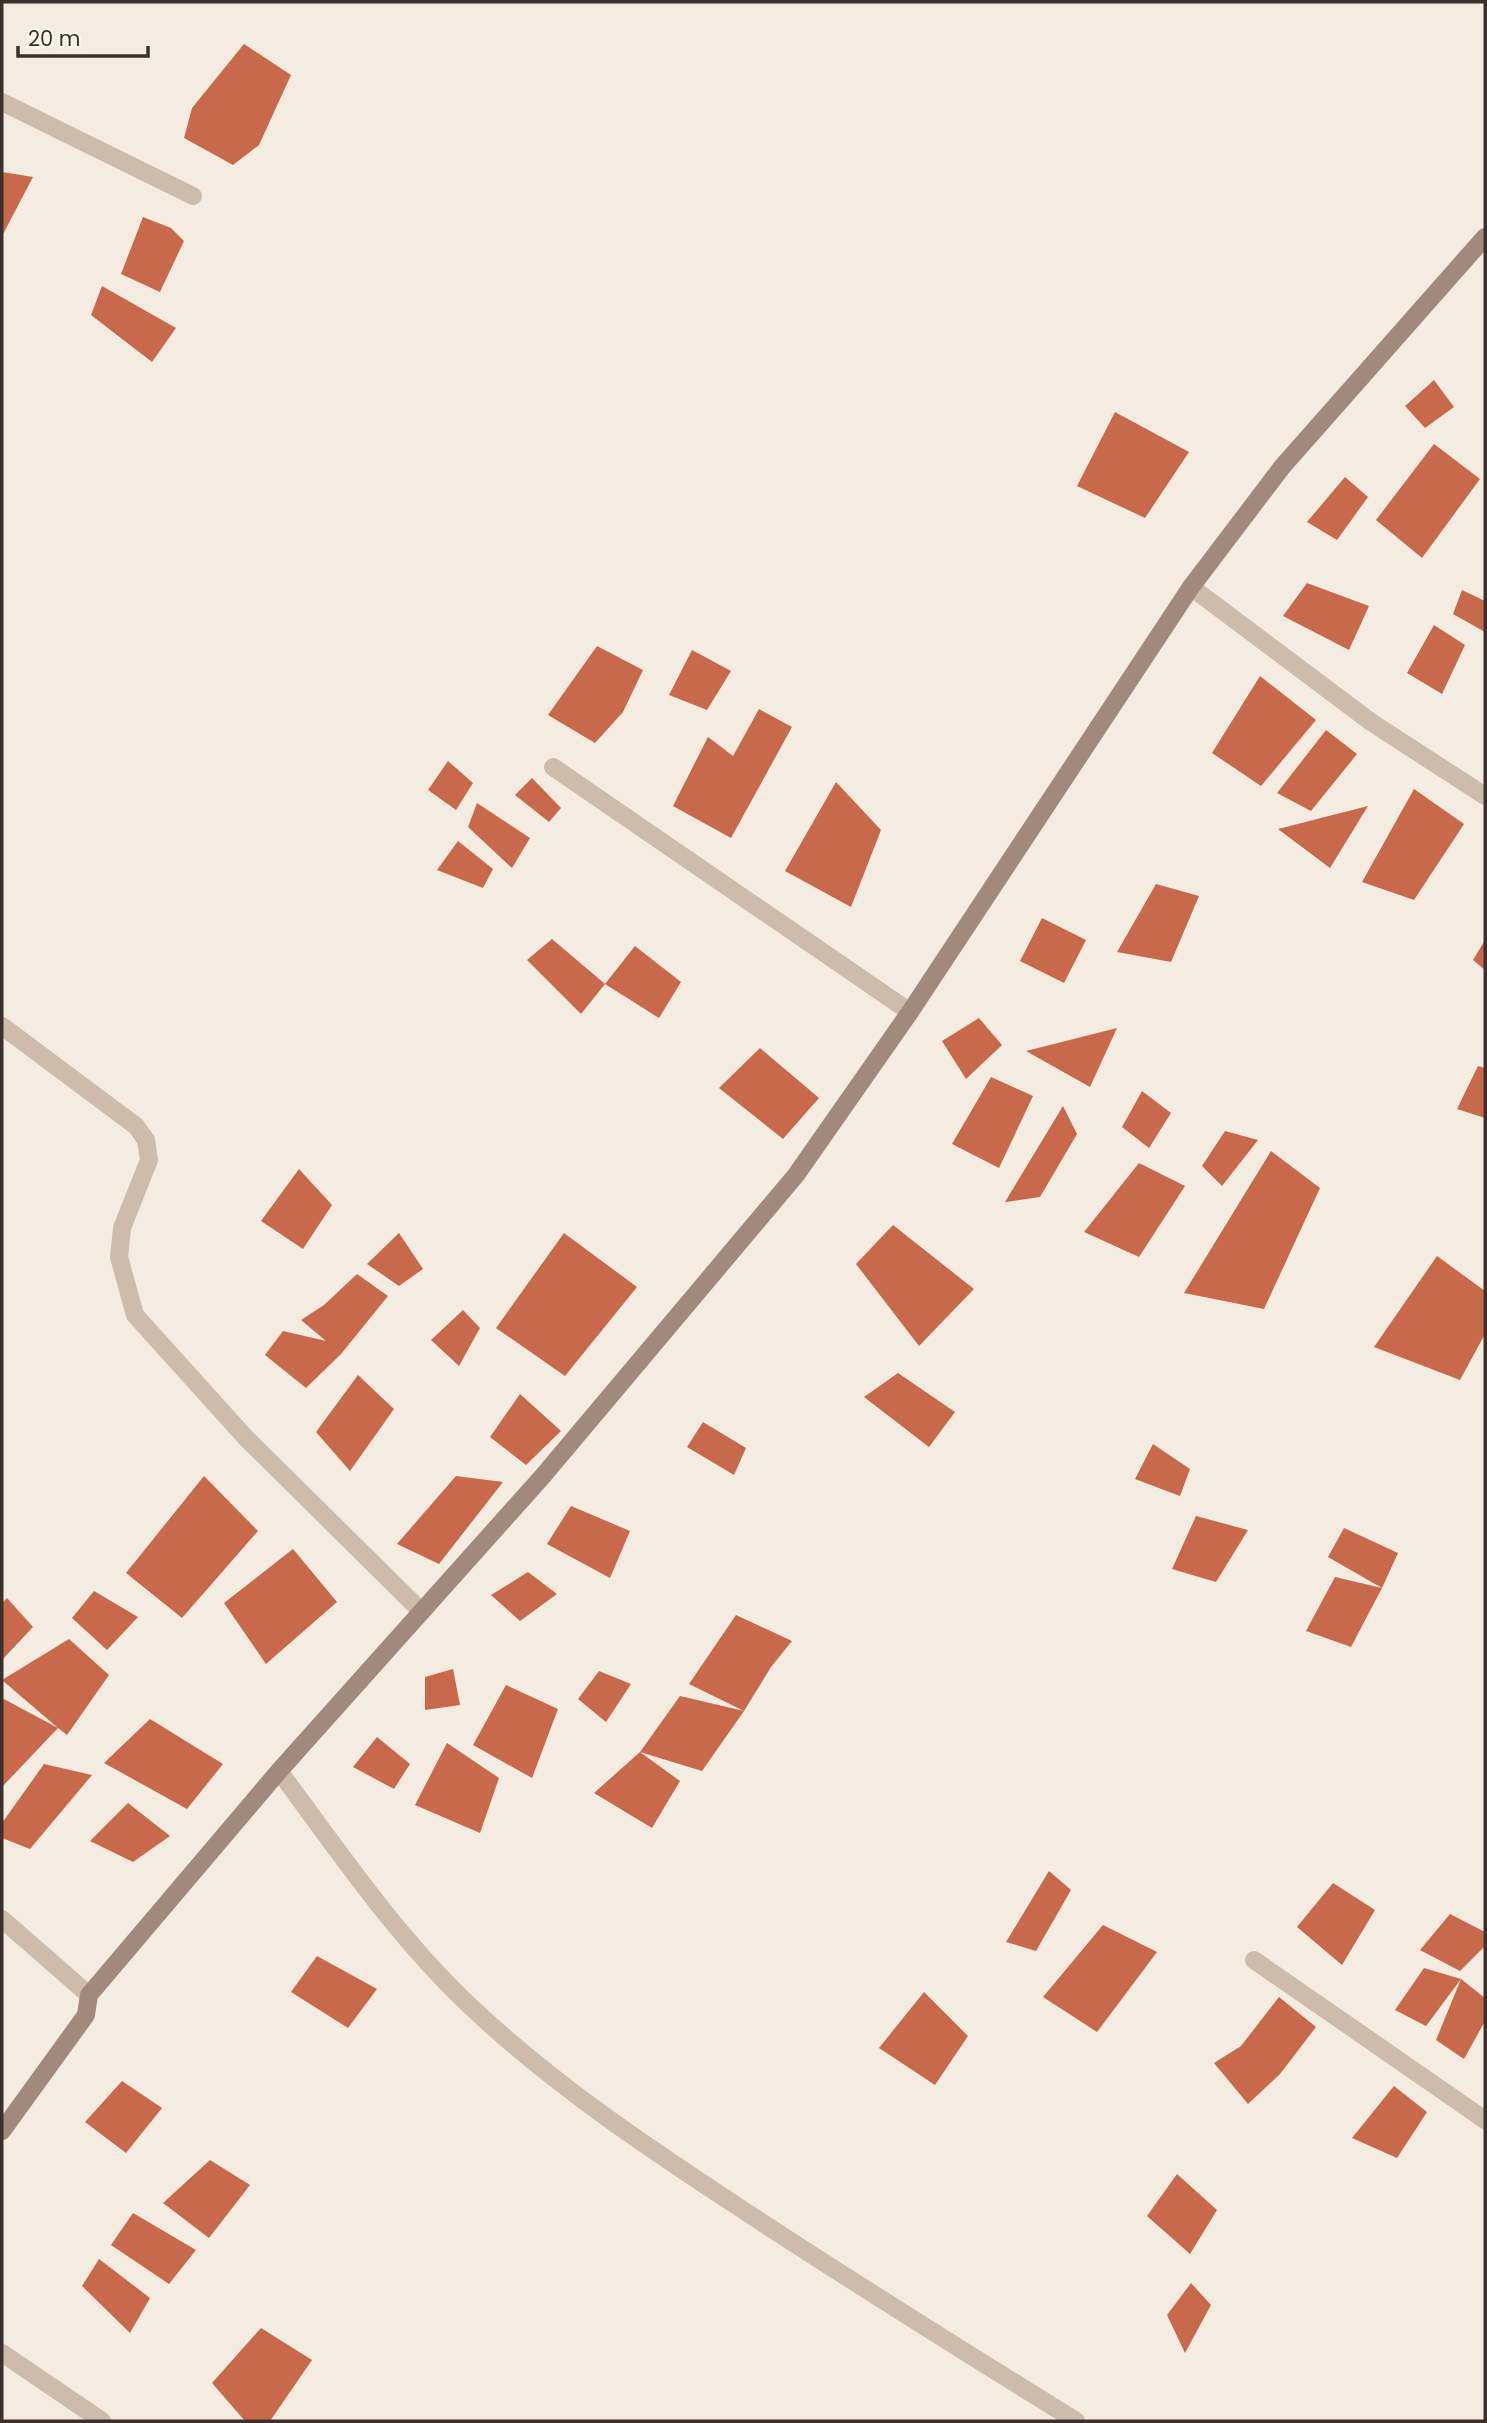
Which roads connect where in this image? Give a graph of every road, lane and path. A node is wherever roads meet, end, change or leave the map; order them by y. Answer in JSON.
{"nodes":[{"id":1,"x":2,"y":102,"type":"edge"},
{"id":2,"x":193,"y":196,"type":"dead end"},
{"id":3,"x":1485,"y":237,"type":"edge"},
{"id":4,"x":1191,"y":587,"type":"junction"},
{"id":5,"x":553,"y":767,"type":"dead end"},
{"id":6,"x":1485,"y":796,"type":"edge"},
{"id":7,"x":910,"y":1012,"type":"junction"},
{"id":8,"x":2,"y":1026,"type":"edge"},
{"id":9,"x":422,"y":1612,"type":"junction"},
{"id":10,"x":279,"y":1771,"type":"junction"},
{"id":11,"x":2,"y":1919,"type":"edge"},
{"id":12,"x":1254,"y":1960,"type":"dead end"},
{"id":13,"x":89,"y":1995,"type":"junction"},
{"id":14,"x":1485,"y":2120,"type":"edge"},
{"id":15,"x":2,"y":2131,"type":"edge"},
{"id":16,"x":2,"y":2353,"type":"edge"},
{"id":17,"x":102,"y":2421,"type":"edge"},
{"id":18,"x":1076,"y":2421,"type":"edge"}],
"edges":[{"from":1,"to":2,"type":"street"},
{"from":3,"to":4,"type":"street"},
{"from":4,"to":6,"type":"street"},
{"from":4,"to":7,"type":"street"},
{"from":5,"to":7,"type":"street"},
{"from":7,"to":9,"type":"street"},
{"from":8,"to":9,"type":"street"},
{"from":9,"to":10,"type":"street"},
{"from":10,"to":13,"type":"street"},
{"from":10,"to":18,"type":"street"},
{"from":11,"to":13,"type":"street"},
{"from":12,"to":14,"type":"street"},
{"from":13,"to":15,"type":"street"},
{"from":16,"to":17,"type":"street"}]}
